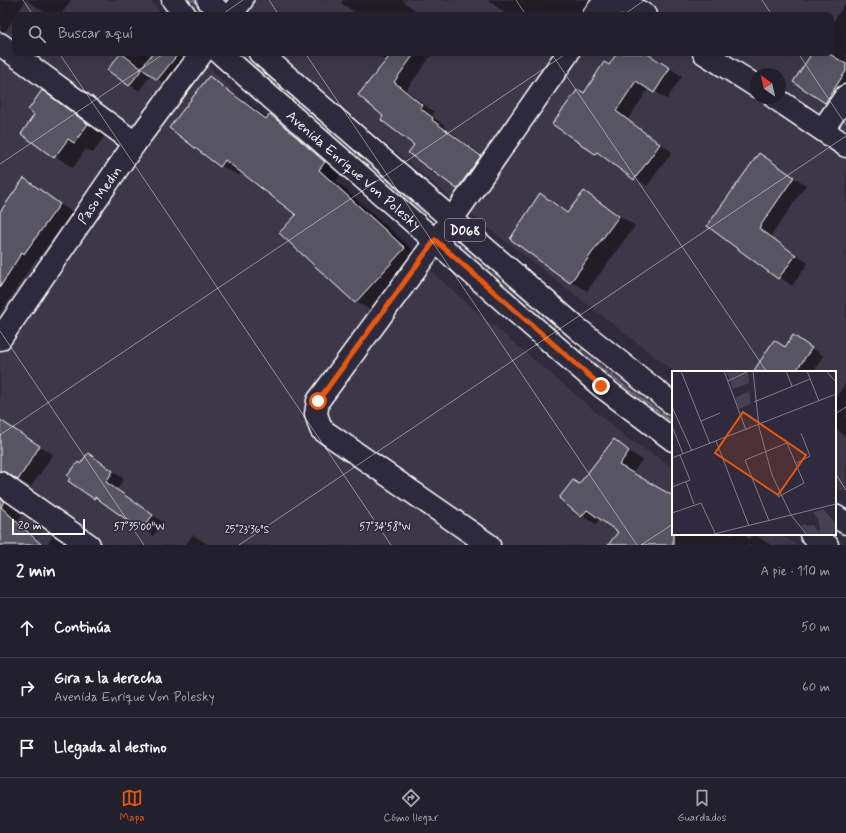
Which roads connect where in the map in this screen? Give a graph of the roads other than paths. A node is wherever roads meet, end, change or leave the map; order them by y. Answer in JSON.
{"nodes":[{"id":1,"x":173,"y":0,"type":"edge"},
{"id":2,"x":208,"y":0,"type":"edge"},
{"id":3,"x":242,"y":0,"type":"edge"},
{"id":4,"x":183,"y":12,"type":"edge"},
{"id":5,"x":219,"y":12,"type":"edge"},
{"id":6,"x":233,"y":12,"type":"edge"},
{"id":7,"x":596,"y":12,"type":"edge"},
{"id":8,"x":639,"y":12,"type":"edge"},
{"id":9,"x":0,"y":44,"type":"edge"},
{"id":10,"x":12,"y":53,"type":"edge"},
{"id":11,"x":16,"y":56,"type":"edge"},
{"id":12,"x":200,"y":56,"type":"edge"},
{"id":13,"x":223,"y":56,"type":"edge"},
{"id":14,"x":263,"y":56,"type":"edge"},
{"id":15,"x":566,"y":56,"type":"edge"},
{"id":16,"x":709,"y":56,"type":"edge"},
{"id":17,"x":750,"y":82,"type":"edge"},
{"id":18,"x":846,"y":96,"type":"edge"},
{"id":19,"x":784,"y":104,"type":"edge"},
{"id":20,"x":823,"y":129,"type":"junction"},
{"id":21,"x":136,"y":143,"type":"junction"},
{"id":22,"x":846,"y":146,"type":"edge"},
{"id":23,"x":452,"y":219,"type":"junction"},
{"id":24,"x":435,"y":240,"type":"junction"},
{"id":25,"x":578,"y":329,"type":"junction"},
{"id":26,"x":0,"y":339,"type":"edge"},
{"id":27,"x":559,"y":350,"type":"junction"},
{"id":28,"x":672,"y":403,"type":"edge"},
{"id":29,"x":672,"y":439,"type":"edge"},
{"id":30,"x":0,"y":484,"type":"edge"},
{"id":31,"x":836,"y":517,"type":"edge"},
{"id":32,"x":846,"y":524,"type":"edge"},
{"id":33,"x":812,"y":535,"type":"edge"},
{"id":34,"x":89,"y":545,"type":"edge"},
{"id":35,"x":489,"y":545,"type":"edge"},
{"id":36,"x":827,"y":545,"type":"edge"}],
"edges":[{"from":1,"to":4,"type":"main road"},
{"from":2,"to":5,"type":"main road"},
{"from":3,"to":6,"type":"main road"},
{"from":7,"to":8,"type":"main road"},
{"from":9,"to":10,"type":"main road"},
{"from":11,"to":21,"type":"main road"},
{"from":12,"to":21,"type":"main road","name":"Paso Medin"},
{"from":13,"to":24,"type":"main road","name":"Avenida Enrique Von Polesky","number":"D068"},
{"from":14,"to":23,"type":"main road","name":"Avenida Enrique Von Polesky","number":"D068"},
{"from":15,"to":23,"type":"main road"},
{"from":16,"to":17,"type":"main road"},
{"from":18,"to":20,"type":"main road"},
{"from":19,"to":20,"type":"main road"},
{"from":20,"to":22,"type":"main road"},
{"from":21,"to":26,"type":"main road","name":"Paso Medin"},
{"from":23,"to":24,"type":"main road"},
{"from":23,"to":25,"type":"main road","name":"Avenida Enrique Von Polesky","number":"D068"},
{"from":24,"to":27,"type":"main road","name":"Avenida Enrique Von Polesky","number":"D068"},
{"from":24,"to":35,"type":"main road"},
{"from":25,"to":27,"type":"main road"},
{"from":25,"to":28,"type":"main road","name":"Avenida Enrique Von Polesky","number":"D068"},
{"from":27,"to":29,"type":"main road","name":"Avenida Enrique Von Polesky","number":"D068"},
{"from":30,"to":34,"type":"main road"},
{"from":31,"to":32,"type":"main road"},
{"from":33,"to":36,"type":"main road"}]}
